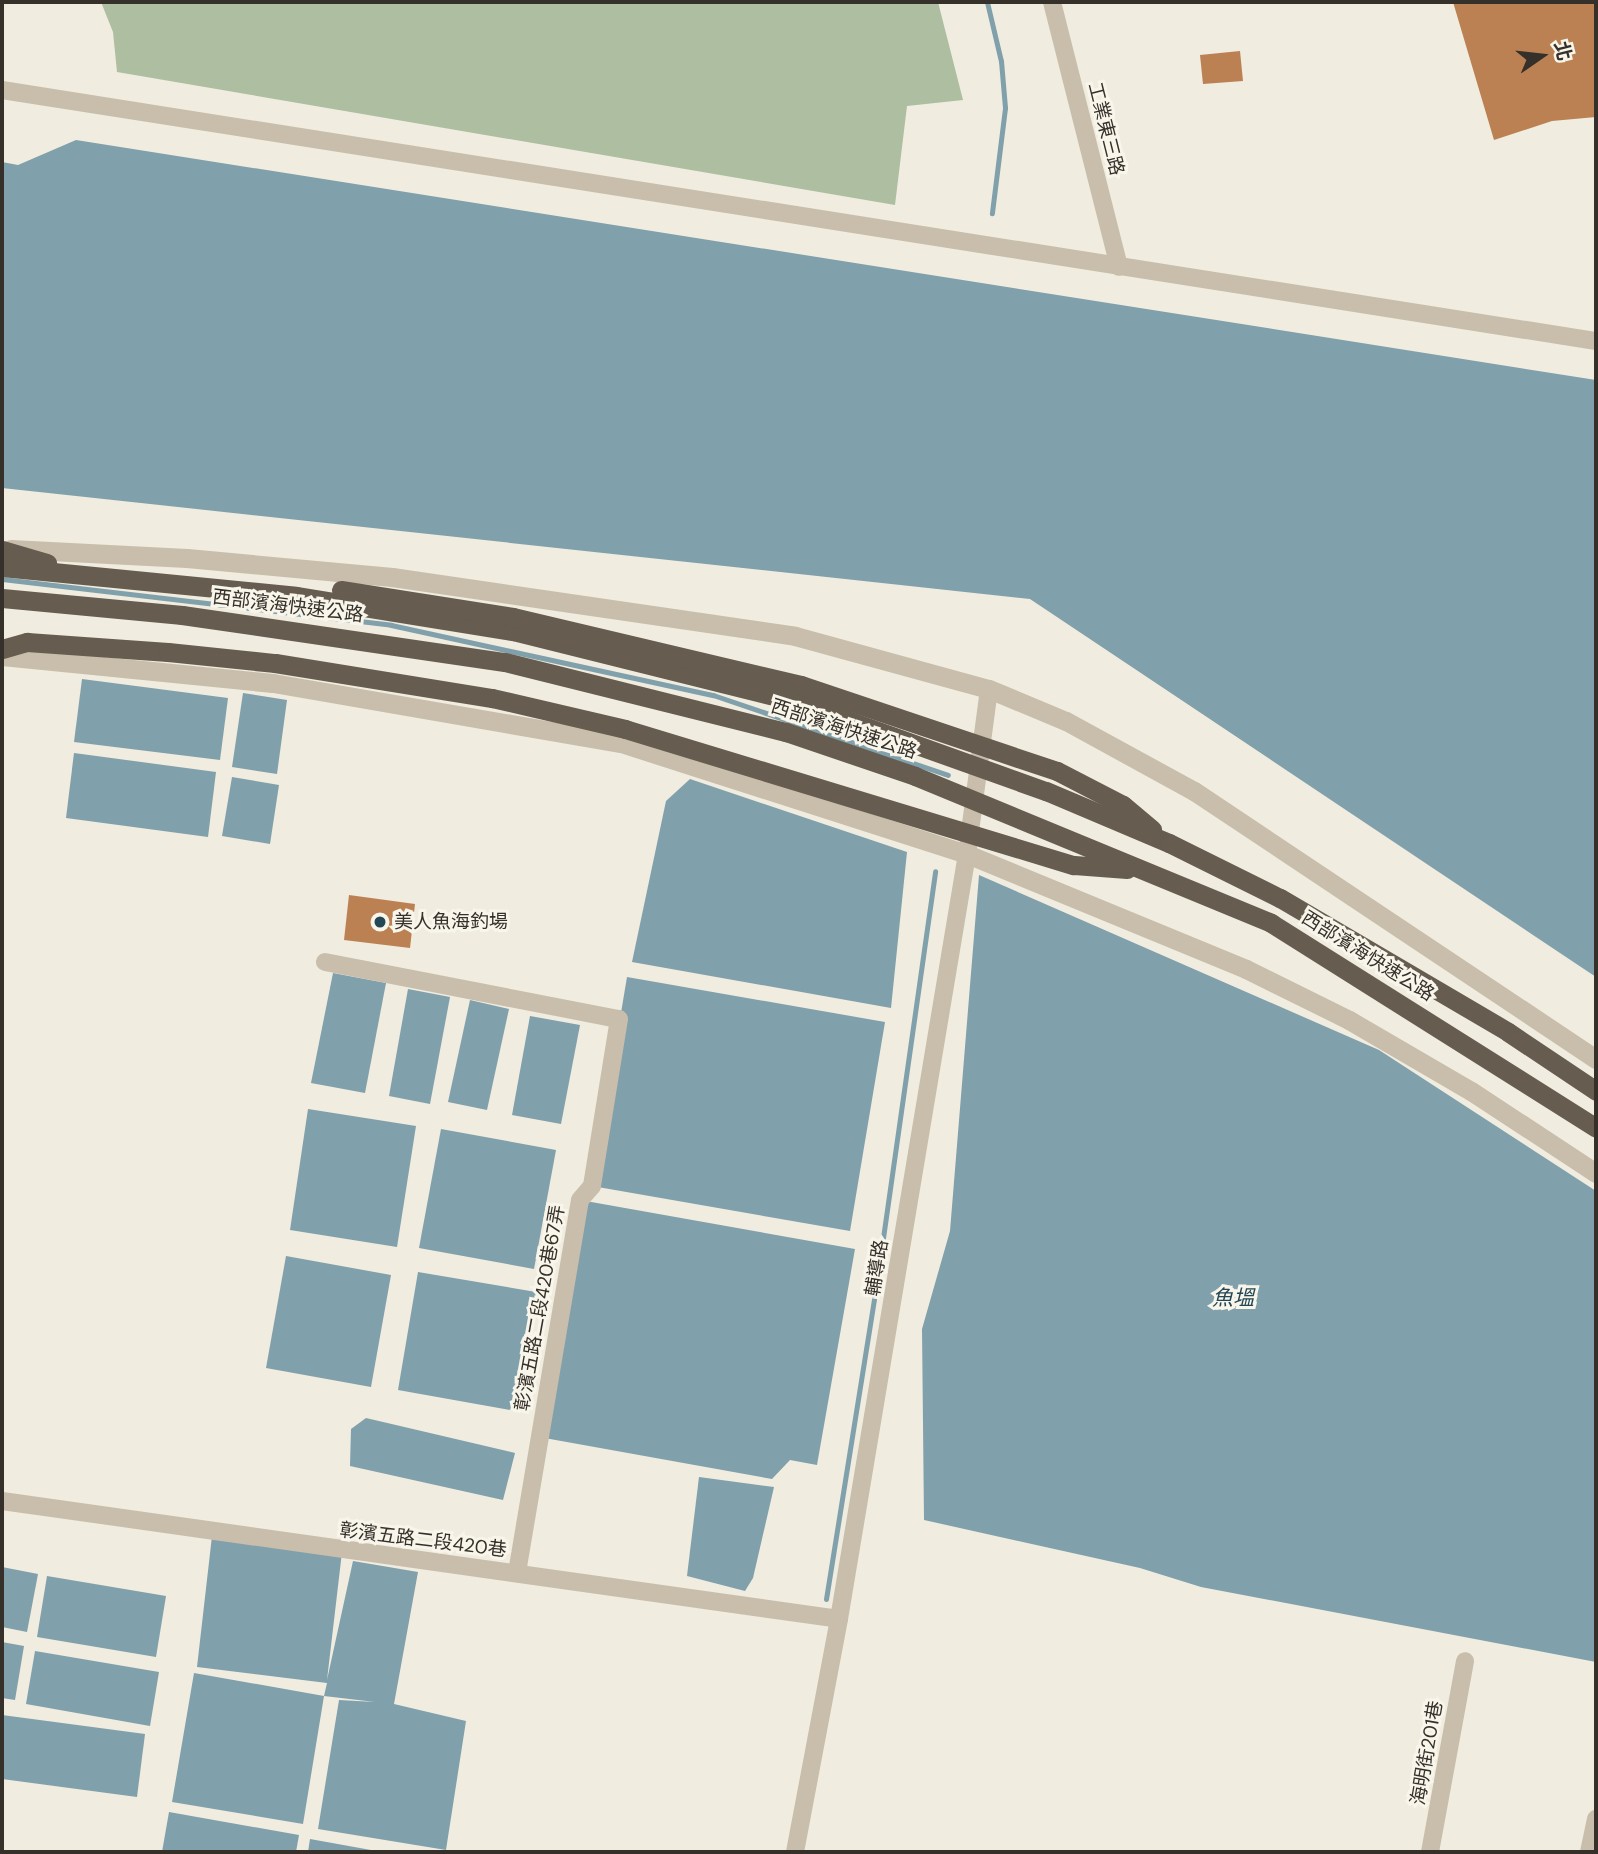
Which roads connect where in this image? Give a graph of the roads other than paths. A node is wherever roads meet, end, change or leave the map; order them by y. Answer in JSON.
{"nodes":[{"id":1,"x":1052,"y":2,"type":"edge"},
{"id":2,"x":2,"y":90,"type":"edge"},
{"id":3,"x":1119,"y":267,"type":"junction"},
{"id":4,"x":1596,"y":341,"type":"edge"},
{"id":5,"x":2,"y":549,"type":"edge"},
{"id":6,"x":2,"y":568,"type":"edge"},
{"id":7,"x":2,"y":598,"type":"edge"},
{"id":8,"x":2,"y":649,"type":"edge"},
{"id":9,"x":2,"y":656,"type":"edge"},
{"id":10,"x":989,"y":689,"type":"junction"},
{"id":11,"x":1169,"y":843,"type":"junction"},
{"id":12,"x":967,"y":853,"type":"junction"},
{"id":13,"x":1147,"y":871,"type":"junction"},
{"id":14,"x":325,"y":962,"type":"dead end"},
{"id":15,"x":1596,"y":1059,"type":"edge"},
{"id":16,"x":1596,"y":1091,"type":"edge"},
{"id":17,"x":1596,"y":1128,"type":"edge"},
{"id":18,"x":1596,"y":1173,"type":"edge"},
{"id":19,"x":2,"y":1501,"type":"edge"},
{"id":20,"x":517,"y":1573,"type":"junction"},
{"id":21,"x":839,"y":1619,"type":"junction"},
{"id":22,"x":1465,"y":1661,"type":"dead end"},
{"id":23,"x":1596,"y":1819,"type":"edge"},
{"id":24,"x":796,"y":1852,"type":"edge"},
{"id":25,"x":1430,"y":1852,"type":"edge"},
{"id":26,"x":1589,"y":1852,"type":"edge"}],
"edges":[{"from":1,"to":3,"type":"street","name":"工業東三路"},
{"from":2,"to":3,"type":"street"},
{"from":3,"to":4,"type":"street"},
{"from":5,"to":10,"type":"street"},
{"from":5,"to":11,"type":"highway","bridge":true},
{"from":6,"to":11,"type":"highway","name":"西部濱海快速公路","bridge":true},
{"from":7,"to":13,"type":"highway","name":"西部濱海快速公路","bridge":true},
{"from":8,"to":13,"type":"highway","bridge":true},
{"from":9,"to":12,"type":"street"},
{"from":10,"to":12,"type":"street","name":"輔導路"},
{"from":10,"to":15,"type":"street"},
{"from":11,"to":16,"type":"highway","name":"西部濱海快速公路","bridge":true},
{"from":12,"to":18,"type":"street"},
{"from":12,"to":21,"type":"street","name":"輔導路"},
{"from":13,"to":17,"type":"highway","name":"西部濱海快速公路","bridge":true},
{"from":14,"to":20,"type":"street","name":"彰濱五路二段420巷67弄"},
{"from":19,"to":20,"type":"street","name":"彰濱五路二段420巷"},
{"from":20,"to":21,"type":"street","name":"彰濱五路二段420巷"},
{"from":21,"to":24,"type":"street","name":"輔導路"},
{"from":22,"to":25,"type":"street","name":"海明街201巷"},
{"from":23,"to":26,"type":"street"}]}
